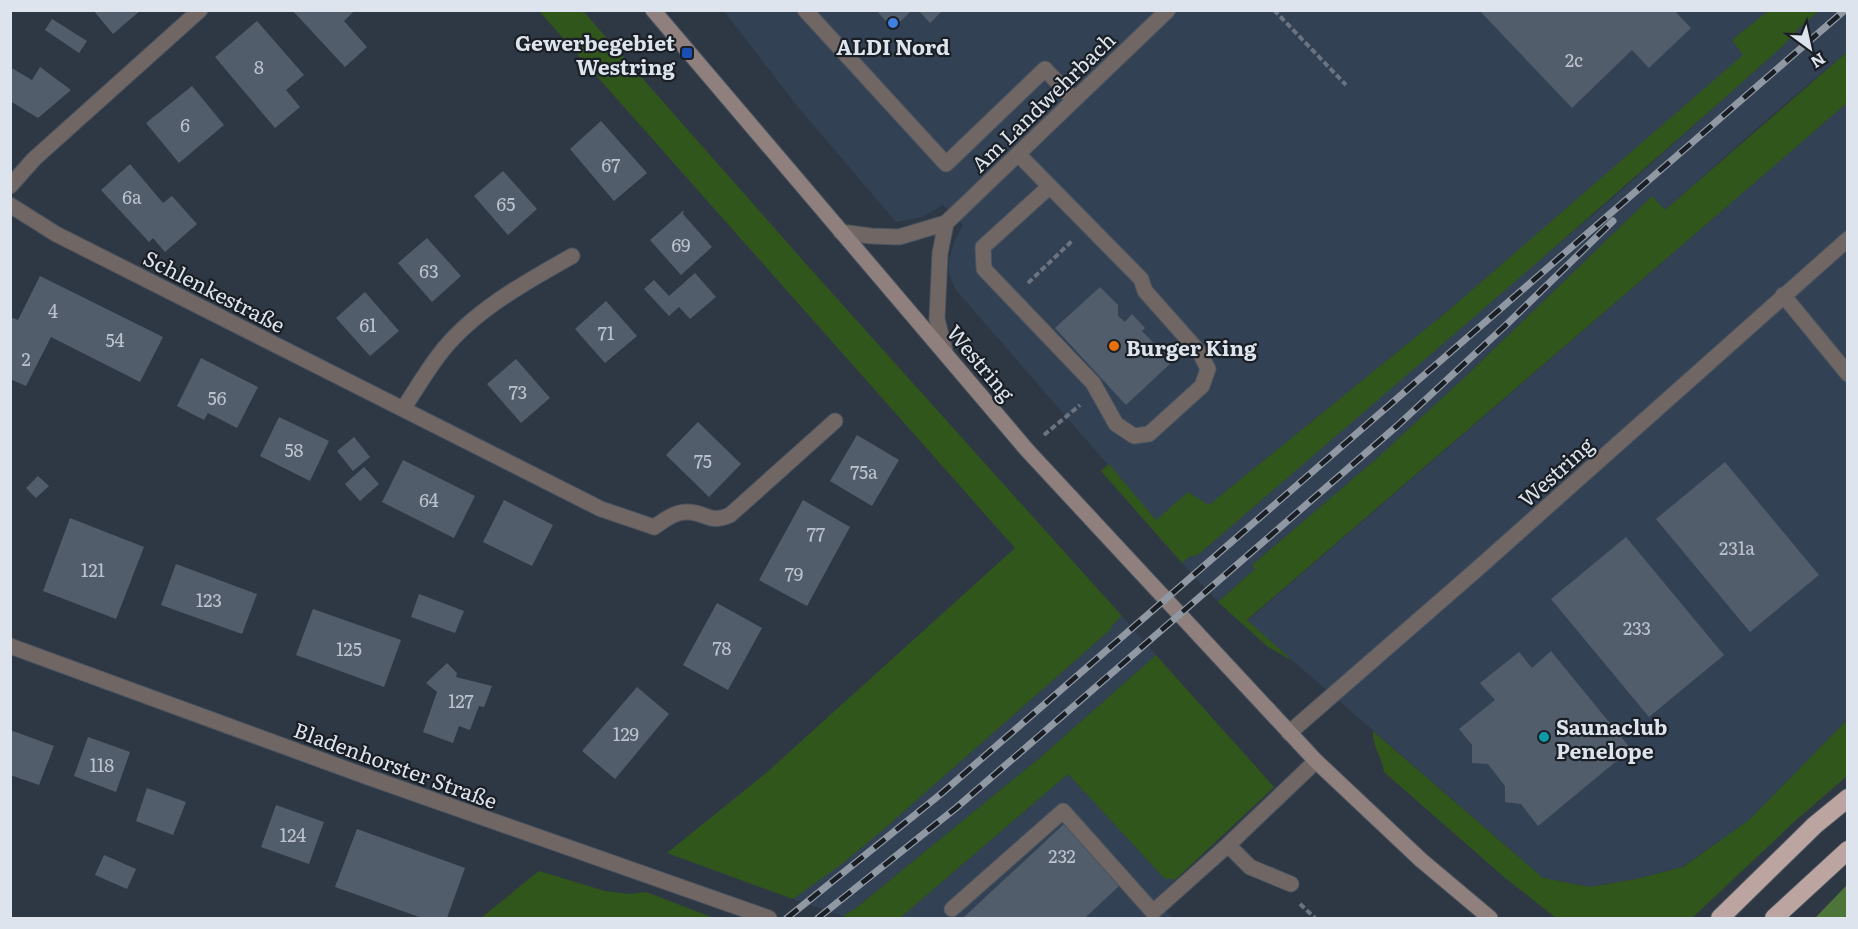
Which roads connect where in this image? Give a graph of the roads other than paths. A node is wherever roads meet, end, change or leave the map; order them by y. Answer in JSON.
{"nodes":[{"id":1,"x":201,"y":10,"type":"edge"},
{"id":2,"x":653,"y":10,"type":"edge"},
{"id":3,"x":805,"y":10,"type":"edge"},
{"id":4,"x":1168,"y":10,"type":"edge"},
{"id":5,"x":1074,"y":100,"type":"junction"},
{"id":6,"x":1018,"y":154,"type":"junction"},
{"id":7,"x":10,"y":186,"type":"edge"},
{"id":8,"x":1049,"y":187,"type":"junction"},
{"id":9,"x":10,"y":205,"type":"edge"},
{"id":10,"x":946,"y":224,"type":"junction"},
{"id":11,"x":841,"y":232,"type":"junction"},
{"id":12,"x":1848,"y":239,"type":"edge"},
{"id":13,"x":572,"y":256,"type":"dead end"},
{"id":14,"x":1783,"y":295,"type":"junction"},
{"id":15,"x":945,"y":351,"type":"junction"},
{"id":16,"x":1848,"y":374,"type":"edge"},
{"id":17,"x":403,"y":409,"type":"junction"},
{"id":18,"x":835,"y":421,"type":"dead end"},
{"id":19,"x":10,"y":646,"type":"edge"},
{"id":20,"x":1289,"y":733,"type":"junction"},
{"id":21,"x":1316,"y":761,"type":"junction"},
{"id":22,"x":1848,"y":798,"type":"edge"},
{"id":23,"x":1228,"y":845,"type":"junction"},
{"id":24,"x":1848,"y":850,"type":"edge"},
{"id":25,"x":1291,"y":884,"type":"dead end"},
{"id":26,"x":952,"y":909,"type":"dead end"},
{"id":27,"x":769,"y":918,"type":"edge"},
{"id":28,"x":1490,"y":918,"type":"edge"},
{"id":29,"x":1720,"y":918,"type":"edge"},
{"id":30,"x":1774,"y":918,"type":"edge"}],
"edges":[{"from":1,"to":7,"type":"street"},
{"from":2,"to":11,"type":"main road","name":"Westring"},
{"from":3,"to":5,"type":"street"},
{"from":4,"to":5,"type":"street","name":"Am Landwehrbach"},
{"from":5,"to":6,"type":"street","name":"Am Landwehrbach"},
{"from":6,"to":8,"type":"street"},
{"from":6,"to":10,"type":"street","name":"Am Landwehrbach"},
{"from":8,"to":8,"type":"street"},
{"from":9,"to":17,"type":"street","name":"Schlenkestraße"},
{"from":10,"to":11,"type":"street","name":"Am Landwehrbach"},
{"from":10,"to":15,"type":"street"},
{"from":11,"to":15,"type":"main road","name":"Westring"},
{"from":12,"to":14,"type":"street","name":"Westring"},
{"from":13,"to":17,"type":"street"},
{"from":14,"to":16,"type":"street"},
{"from":14,"to":20,"type":"street","name":"Westring"},
{"from":15,"to":20,"type":"main road","name":"Westring"},
{"from":17,"to":18,"type":"street","name":"Schlenkestraße"},
{"from":19,"to":27,"type":"street","name":"Bladenhorster Straße"},
{"from":20,"to":21,"type":"main road","name":"Westring"},
{"from":21,"to":23,"type":"street"},
{"from":21,"to":28,"type":"main road","name":"Westring"},
{"from":22,"to":29,"type":"highway"},
{"from":23,"to":25,"type":"street"},
{"from":23,"to":26,"type":"street"},
{"from":24,"to":30,"type":"highway"}]}
